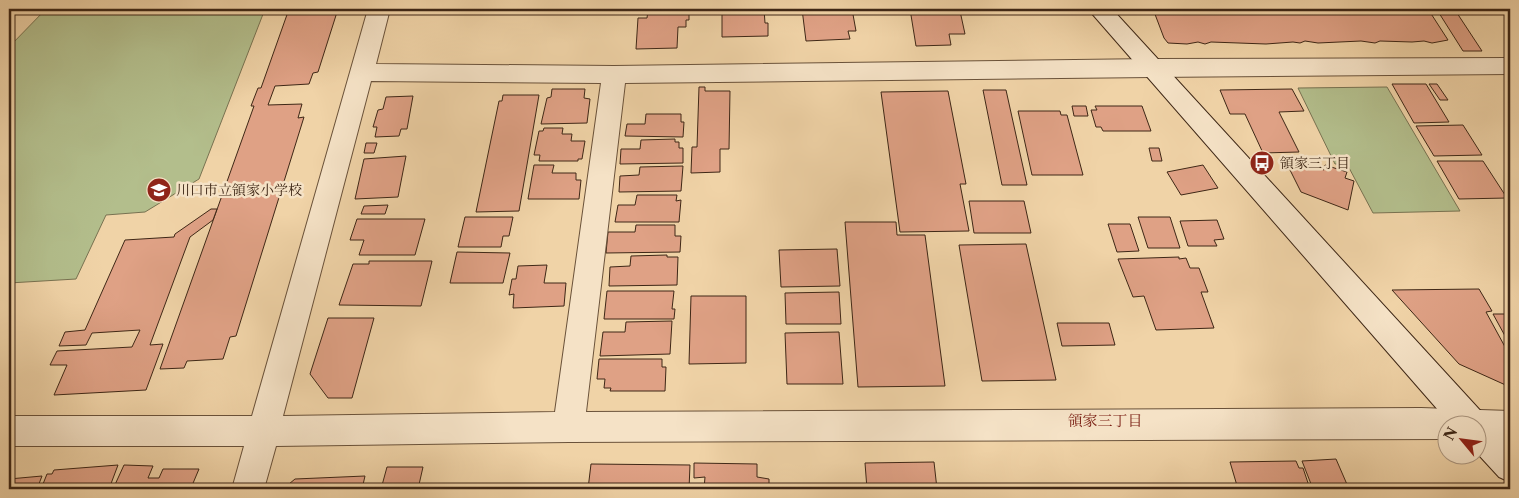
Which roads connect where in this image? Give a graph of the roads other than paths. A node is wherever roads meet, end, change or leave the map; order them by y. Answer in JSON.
{"nodes":[{"id":1,"x":379,"y":9,"type":"edge"},
{"id":2,"x":1099,"y":9,"type":"edge"},
{"id":3,"x":1510,"y":66,"type":"edge"},
{"id":4,"x":1152,"y":68,"type":"junction"},
{"id":5,"x":361,"y":72,"type":"junction"},
{"id":6,"x":614,"y":74,"type":"junction"},
{"id":7,"x":1465,"y":416,"type":"edge"},
{"id":8,"x":1436,"y":426,"type":"edge"},
{"id":9,"x":1486,"y":426,"type":"edge"},
{"id":10,"x":1510,"y":426,"type":"edge"},
{"id":11,"x":569,"y":427,"type":"junction"},
{"id":12,"x":9,"y":430,"type":"edge"},
{"id":13,"x":265,"y":431,"type":"junction"},
{"id":14,"x":1486,"y":439,"type":"edge"},
{"id":15,"x":1510,"y":466,"type":"edge"},
{"id":16,"x":248,"y":489,"type":"edge"}],
"edges":[{"from":1,"to":5,"type":"street"},
{"from":2,"to":4,"type":"street"},
{"from":3,"to":4,"type":"street"},
{"from":4,"to":6,"type":"street"},
{"from":4,"to":7,"type":"street"},
{"from":5,"to":6,"type":"street"},
{"from":5,"to":13,"type":"street"},
{"from":6,"to":11,"type":"street"},
{"from":8,"to":11,"type":"street"},
{"from":9,"to":10,"type":"street"},
{"from":11,"to":13,"type":"street"},
{"from":12,"to":13,"type":"street"},
{"from":13,"to":16,"type":"street"},
{"from":14,"to":15,"type":"street"}]}
